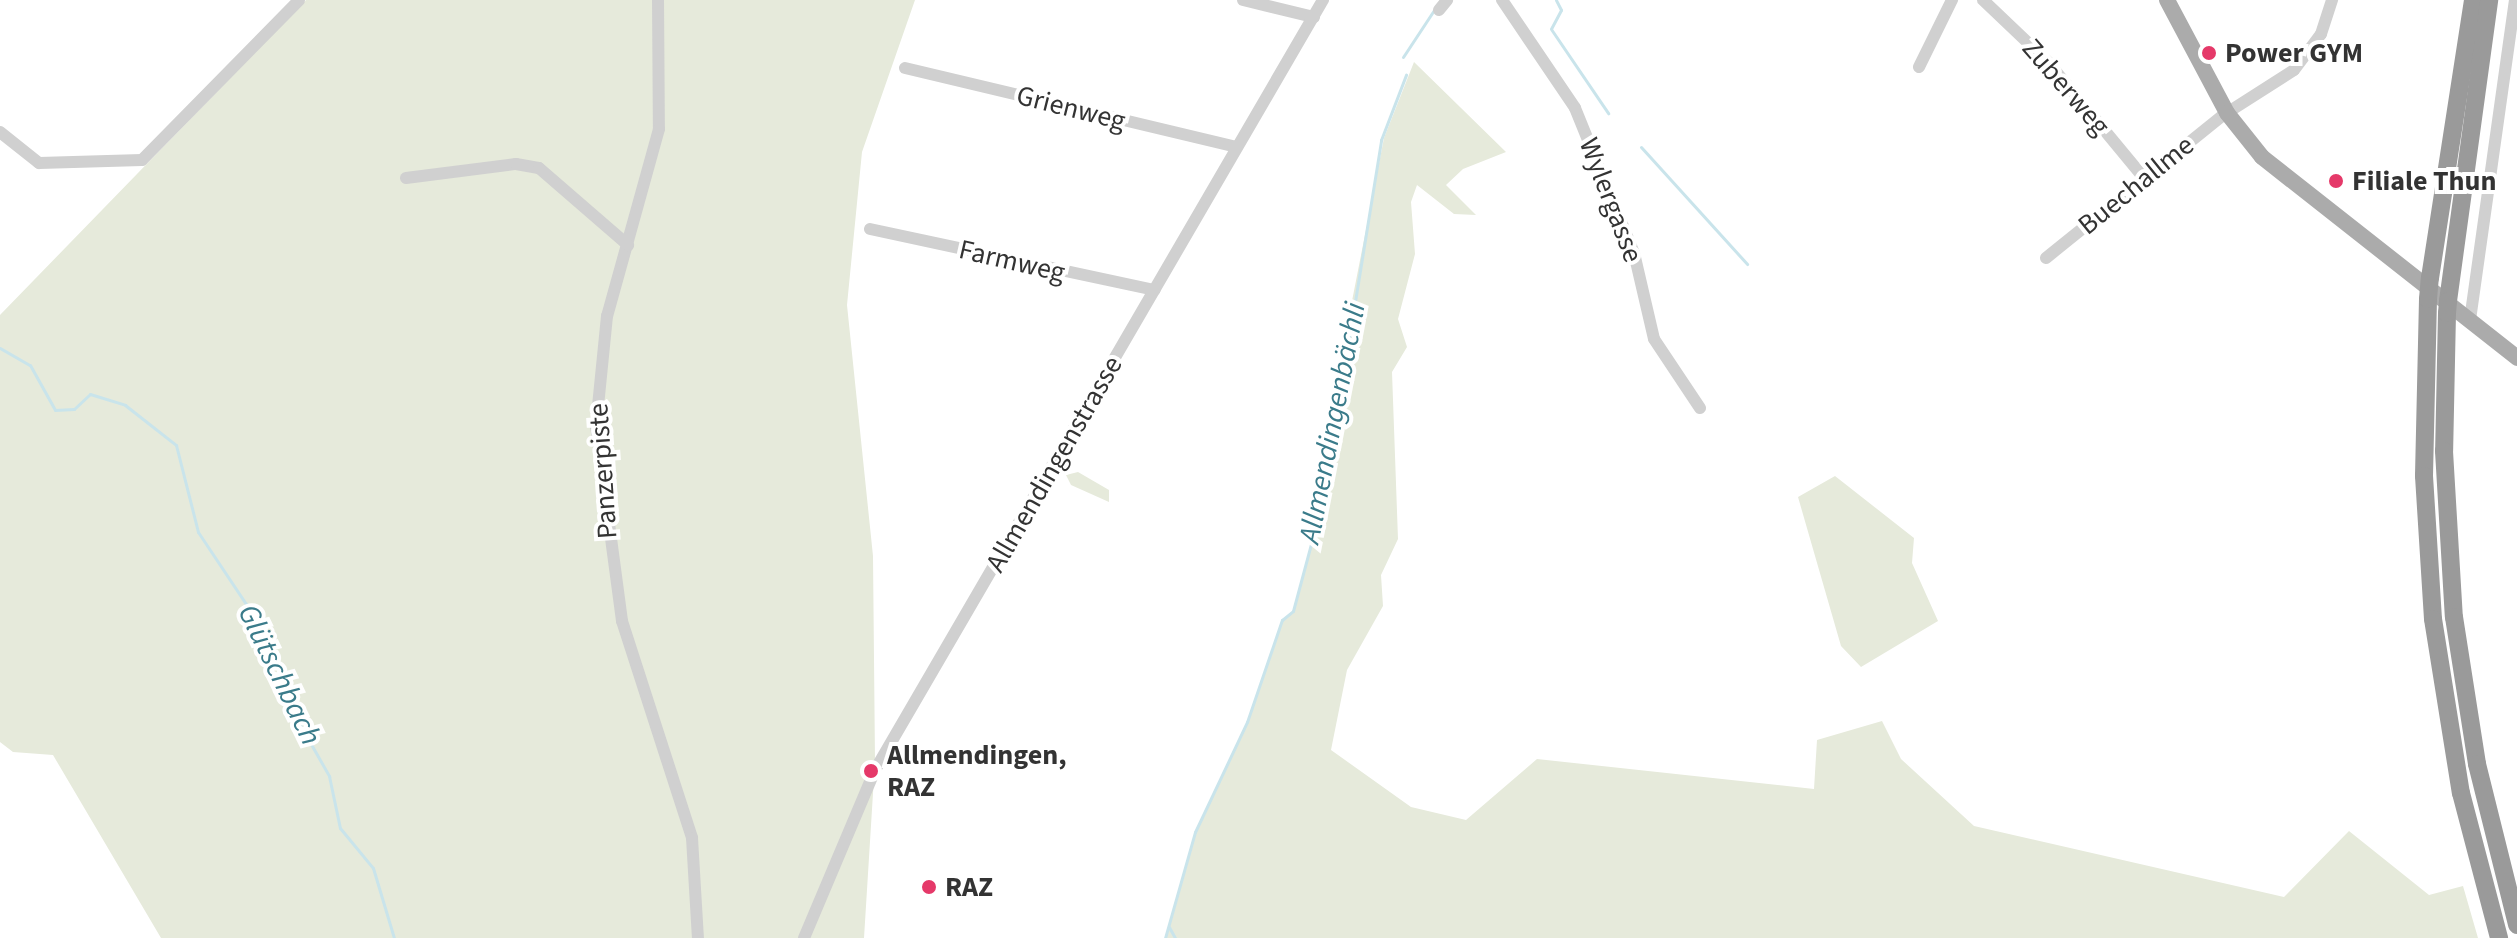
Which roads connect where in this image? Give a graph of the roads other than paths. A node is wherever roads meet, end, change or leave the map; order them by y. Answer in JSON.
{"nodes":[{"id":1,"x":299,"y":0,"type":"edge"},
{"id":2,"x":658,"y":0,"type":"edge"},
{"id":3,"x":1243,"y":0,"type":"edge"},
{"id":4,"x":1323,"y":0,"type":"edge"},
{"id":5,"x":1502,"y":0,"type":"edge"},
{"id":6,"x":1952,"y":0,"type":"edge"},
{"id":7,"x":1983,"y":0,"type":"edge"},
{"id":8,"x":2167,"y":0,"type":"edge"},
{"id":9,"x":2332,"y":0,"type":"edge"},
{"id":10,"x":2473,"y":0,"type":"edge"},
{"id":11,"x":2489,"y":0,"type":"edge"},
{"id":12,"x":2515,"y":0,"type":"edge"},
{"id":13,"x":1314,"y":17,"type":"junction"},
{"id":14,"x":1919,"y":67,"type":"dead end"},
{"id":15,"x":905,"y":68,"type":"dead end"},
{"id":16,"x":2227,"y":113,"type":"junction"},
{"id":17,"x":0,"y":132,"type":"edge"},
{"id":18,"x":1237,"y":147,"type":"junction"},
{"id":19,"x":406,"y":178,"type":"dead end"},
{"id":20,"x":2144,"y":178,"type":"junction"},
{"id":21,"x":870,"y":229,"type":"dead end"},
{"id":22,"x":628,"y":245,"type":"junction"},
{"id":23,"x":2046,"y":258,"type":"dead end"},
{"id":24,"x":1155,"y":290,"type":"junction"},
{"id":25,"x":2470,"y":320,"type":"junction"},
{"id":26,"x":2517,"y":358,"type":"edge"},
{"id":27,"x":1700,"y":408,"type":"dead end"},
{"id":28,"x":2517,"y":925,"type":"edge"},
{"id":29,"x":698,"y":938,"type":"edge"},
{"id":30,"x":804,"y":938,"type":"edge"},
{"id":31,"x":2499,"y":938,"type":"edge"}],
"edges":[{"from":1,"to":17,"type":"street"},
{"from":2,"to":22,"type":"street","name":"Panzerpiste"},
{"from":3,"to":13,"type":"street"},
{"from":4,"to":13,"type":"street","name":"Allmendingenstrasse"},
{"from":5,"to":27,"type":"street","name":"Wylergasse"},
{"from":6,"to":14,"type":"street"},
{"from":7,"to":20,"type":"street","name":"Zuberweg"},
{"from":8,"to":16,"type":"main road"},
{"from":9,"to":16,"type":"street","name":"Buechallme"},
{"from":10,"to":31,"type":"highway","bridge":true},
{"from":11,"to":28,"type":"highway","bridge":true},
{"from":12,"to":25,"type":"street"},
{"from":13,"to":18,"type":"street","name":"Allmendingenstrasse"},
{"from":15,"to":18,"type":"street","name":"Grienweg"},
{"from":16,"to":20,"type":"street","name":"Buechallme"},
{"from":16,"to":25,"type":"main road"},
{"from":18,"to":24,"type":"street","name":"Allmendingenstrasse"},
{"from":19,"to":22,"type":"street"},
{"from":20,"to":23,"type":"street","name":"Buechallme"},
{"from":21,"to":24,"type":"street","name":"Farmweg"},
{"from":22,"to":29,"type":"street","name":"Panzerpiste"},
{"from":24,"to":30,"type":"street","name":"Allmendingenstrasse"},
{"from":25,"to":26,"type":"main road"}]}
